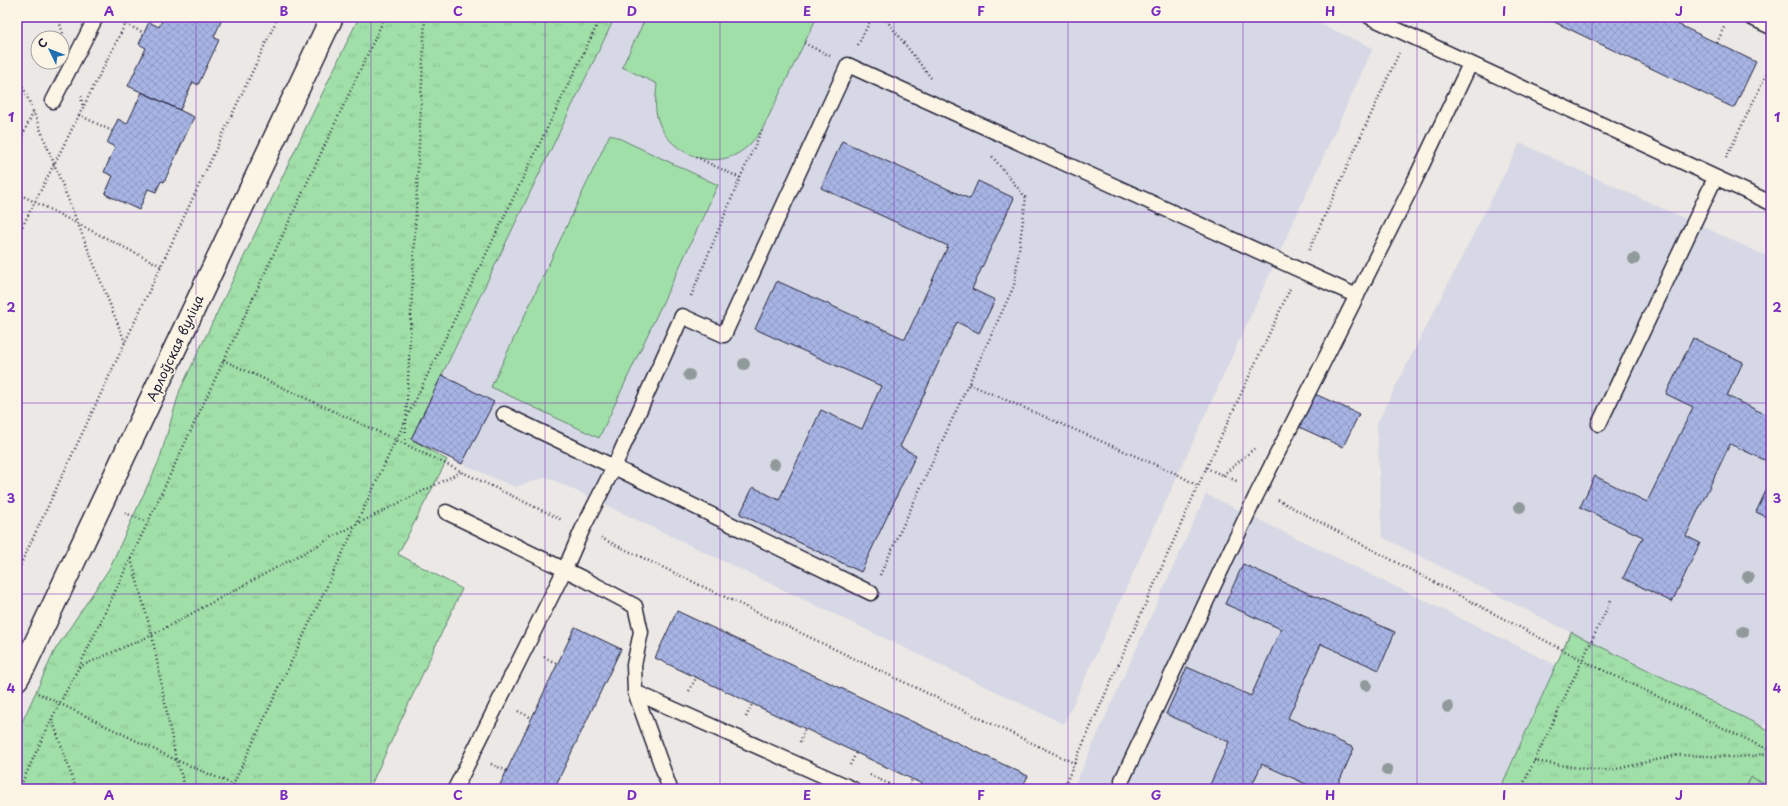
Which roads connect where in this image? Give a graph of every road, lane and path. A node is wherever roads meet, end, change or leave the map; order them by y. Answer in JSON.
{"nodes":[{"id":1,"x":96,"y":17,"type":"edge"},
{"id":2,"x":129,"y":17,"type":"edge"},
{"id":3,"x":278,"y":17,"type":"edge"},
{"id":4,"x":332,"y":17,"type":"edge"},
{"id":5,"x":385,"y":17,"type":"edge"},
{"id":6,"x":426,"y":17,"type":"edge"},
{"id":7,"x":601,"y":17,"type":"edge"},
{"id":8,"x":872,"y":17,"type":"edge"},
{"id":9,"x":884,"y":17,"type":"edge"},
{"id":10,"x":1370,"y":17,"type":"edge"},
{"id":11,"x":1750,"y":17,"type":"edge"},
{"id":12,"x":126,"y":24,"type":"junction"},
{"id":13,"x":1725,"y":25,"type":"dead end"},
{"id":14,"x":1771,"y":27,"type":"edge"},
{"id":15,"x":144,"y":33,"type":"dead end"},
{"id":16,"x":1407,"y":35,"type":"junction"},
{"id":17,"x":804,"y":43,"type":"dead end"},
{"id":18,"x":1717,"y":43,"type":"dead end"},
{"id":19,"x":1470,"y":64,"type":"junction"},
{"id":20,"x":848,"y":65,"type":"junction"},
{"id":21,"x":1771,"y":65,"type":"edge"},
{"id":22,"x":17,"y":72,"type":"edge"},
{"id":23,"x":936,"y":84,"type":"dead end"},
{"id":24,"x":53,"y":101,"type":"dead end"},
{"id":25,"x":33,"y":113,"type":"junction"},
{"id":26,"x":79,"y":116,"type":"junction"},
{"id":27,"x":762,"y":130,"type":"dead end"},
{"id":28,"x":112,"y":131,"type":"dead end"},
{"id":29,"x":17,"y":146,"type":"edge"},
{"id":30,"x":988,"y":150,"type":"dead end"},
{"id":31,"x":696,"y":157,"type":"dead end"},
{"id":32,"x":1724,"y":162,"type":"dead end"},
{"id":33,"x":54,"y":165,"type":"junction"},
{"id":34,"x":740,"y":178,"type":"junction"},
{"id":35,"x":1715,"y":178,"type":"junction"},
{"id":36,"x":17,"y":193,"type":"edge"},
{"id":37,"x":35,"y":202,"type":"junction"},
{"id":38,"x":1771,"y":203,"type":"edge"},
{"id":39,"x":77,"y":222,"type":"junction"},
{"id":40,"x":17,"y":237,"type":"edge"},
{"id":41,"x":161,"y":266,"type":"junction"},
{"id":42,"x":1300,"y":270,"type":"junction"},
{"id":43,"x":1357,"y":296,"type":"junction"},
{"id":44,"x":682,"y":316,"type":"junction"},
{"id":45,"x":125,"y":343,"type":"junction"},
{"id":46,"x":223,"y":360,"type":"junction"},
{"id":47,"x":969,"y":384,"type":"junction"},
{"id":48,"x":504,"y":414,"type":"dead end"},
{"id":49,"x":407,"y":417,"type":"junction"},
{"id":50,"x":1598,"y":424,"type":"dead end"},
{"id":51,"x":396,"y":440,"type":"junction"},
{"id":52,"x":405,"y":444,"type":"junction"},
{"id":53,"x":614,"y":467,"type":"junction"},
{"id":54,"x":1206,"y":468,"type":"junction"},
{"id":55,"x":461,"y":472,"type":"junction"},
{"id":56,"x":1198,"y":486,"type":"junction"},
{"id":57,"x":1259,"y":490,"type":"junction"},
{"id":58,"x":446,"y":512,"type":"dead end"},
{"id":59,"x":355,"y":525,"type":"junction"},
{"id":60,"x":582,"y":530,"type":"junction"},
{"id":61,"x":131,"y":558,"type":"junction"},
{"id":62,"x":565,"y":569,"type":"junction"},
{"id":63,"x":17,"y":572,"type":"edge"},
{"id":64,"x":871,"y":593,"type":"joint"},
{"id":65,"x":1612,"y":598,"type":"dead end"},
{"id":66,"x":152,"y":635,"type":"junction"},
{"id":67,"x":542,"y":656,"type":"dead end"},
{"id":68,"x":1582,"y":660,"type":"junction"},
{"id":69,"x":558,"y":664,"type":"dead end"},
{"id":70,"x":79,"y":667,"type":"junction"},
{"id":71,"x":20,"y":669,"type":"edge"},
{"id":72,"x":696,"y":678,"type":"dead end"},
{"id":73,"x":689,"y":691,"type":"dead end"},
{"id":74,"x":35,"y":692,"type":"dead end"},
{"id":75,"x":635,"y":692,"type":"junction"},
{"id":76,"x":59,"y":702,"type":"junction"},
{"id":77,"x":752,"y":704,"type":"dead end"},
{"id":78,"x":516,"y":710,"type":"dead end"},
{"id":79,"x":746,"y":717,"type":"dead end"},
{"id":80,"x":52,"y":718,"type":"junction"},
{"id":81,"x":532,"y":718,"type":"dead end"},
{"id":82,"x":805,"y":729,"type":"dead end"},
{"id":83,"x":800,"y":742,"type":"dead end"},
{"id":84,"x":1771,"y":751,"type":"edge"},
{"id":85,"x":856,"y":753,"type":"dead end"},
{"id":86,"x":176,"y":760,"type":"junction"},
{"id":87,"x":1534,"y":761,"type":"junction"},
{"id":88,"x":489,"y":763,"type":"dead end"},
{"id":89,"x":1076,"y":764,"type":"junction"},
{"id":90,"x":850,"y":766,"type":"dead end"},
{"id":91,"x":507,"y":771,"type":"dead end"},
{"id":92,"x":912,"y":779,"type":"dead end"},
{"id":93,"x":1122,"y":780,"type":"dead end"},
{"id":94,"x":234,"y":784,"type":"junction"},
{"id":95,"x":19,"y":789,"type":"edge"},
{"id":96,"x":76,"y":789,"type":"edge"},
{"id":97,"x":186,"y":789,"type":"edge"},
{"id":98,"x":231,"y":789,"type":"edge"},
{"id":99,"x":244,"y":789,"type":"edge"},
{"id":100,"x":455,"y":789,"type":"edge"},
{"id":101,"x":670,"y":789,"type":"edge"},
{"id":102,"x":853,"y":789,"type":"edge"},
{"id":103,"x":908,"y":789,"type":"edge"},
{"id":104,"x":1063,"y":789,"type":"edge"},
{"id":105,"x":1521,"y":789,"type":"edge"}],
"edges":[{"from":1,"to":24,"type":"lane"},
{"from":2,"to":12,"type":"path"},
{"from":3,"to":41,"type":"path"},
{"from":4,"to":71,"type":"street","name":"Арлоўская вуліца"},
{"from":5,"to":46,"type":"path"},
{"from":6,"to":49,"type":"path"},
{"from":7,"to":49,"type":"path"},
{"from":8,"to":20,"type":"path"},
{"from":9,"to":23,"type":"path"},
{"from":10,"to":16,"type":"lane"},
{"from":11,"to":14,"type":"lane"},
{"from":12,"to":15,"type":"path"},
{"from":12,"to":26,"type":"path"},
{"from":13,"to":18,"type":"path"},
{"from":16,"to":19,"type":"lane"},
{"from":16,"to":42,"type":"path"},
{"from":17,"to":20,"type":"path"},
{"from":19,"to":35,"type":"lane"},
{"from":19,"to":43,"type":"lane"},
{"from":20,"to":42,"type":"lane"},
{"from":20,"to":44,"type":"lane"},
{"from":21,"to":32,"type":"path"},
{"from":22,"to":25,"type":"path"},
{"from":25,"to":29,"type":"path"},
{"from":25,"to":33,"type":"path"},
{"from":26,"to":28,"type":"path"},
{"from":26,"to":33,"type":"path"},
{"from":27,"to":34,"type":"path"},
{"from":30,"to":47,"type":"path"},
{"from":31,"to":34,"type":"path"},
{"from":33,"to":37,"type":"path"},
{"from":33,"to":39,"type":"path"},
{"from":34,"to":44,"type":"path"},
{"from":35,"to":38,"type":"lane"},
{"from":35,"to":50,"type":"lane"},
{"from":36,"to":37,"type":"path"},
{"from":37,"to":39,"type":"path"},
{"from":37,"to":40,"type":"path"},
{"from":39,"to":41,"type":"path"},
{"from":39,"to":45,"type":"path"},
{"from":41,"to":45,"type":"path"},
{"from":42,"to":43,"type":"lane"},
{"from":42,"to":54,"type":"path"},
{"from":43,"to":57,"type":"lane"},
{"from":44,"to":53,"type":"lane"},
{"from":45,"to":63,"type":"path"},
{"from":46,"to":51,"type":"path"},
{"from":46,"to":61,"type":"path"},
{"from":47,"to":56,"type":"path"},
{"from":47,"to":64,"type":"path"},
{"from":48,"to":53,"type":"lane"},
{"from":49,"to":51,"type":"path"},
{"from":49,"to":52,"type":"path"},
{"from":51,"to":52,"type":"path"},
{"from":51,"to":59,"type":"path"},
{"from":52,"to":55,"type":"path"},
{"from":53,"to":60,"type":"lane"},
{"from":53,"to":64,"type":"lane"},
{"from":54,"to":56,"type":"path"},
{"from":54,"to":57,"type":"path"},
{"from":55,"to":59,"type":"path"},
{"from":55,"to":60,"type":"path"},
{"from":56,"to":89,"type":"path"},
{"from":57,"to":68,"type":"path"},
{"from":57,"to":93,"type":"lane"},
{"from":58,"to":62,"type":"lane"},
{"from":59,"to":66,"type":"path"},
{"from":59,"to":94,"type":"path"},
{"from":60,"to":62,"type":"lane"},
{"from":60,"to":89,"type":"path"},
{"from":61,"to":66,"type":"path"},
{"from":61,"to":70,"type":"path"},
{"from":62,"to":75,"type":"lane"},
{"from":62,"to":100,"type":"lane"},
{"from":65,"to":68,"type":"path"},
{"from":66,"to":70,"type":"path"},
{"from":66,"to":86,"type":"path"},
{"from":67,"to":69,"type":"path"},
{"from":68,"to":84,"type":"path"},
{"from":68,"to":87,"type":"path"},
{"from":70,"to":76,"type":"path"},
{"from":72,"to":73,"type":"path"},
{"from":74,"to":76,"type":"path"},
{"from":75,"to":101,"type":"lane"},
{"from":75,"to":102,"type":"lane"},
{"from":76,"to":80,"type":"path"},
{"from":76,"to":86,"type":"path"},
{"from":77,"to":79,"type":"path"},
{"from":78,"to":81,"type":"path"},
{"from":80,"to":95,"type":"path"},
{"from":80,"to":96,"type":"path"},
{"from":82,"to":83,"type":"path"},
{"from":84,"to":87,"type":"path"},
{"from":85,"to":90,"type":"path"},
{"from":86,"to":94,"type":"path"},
{"from":86,"to":97,"type":"path"},
{"from":87,"to":105,"type":"path"},
{"from":88,"to":91,"type":"path"},
{"from":89,"to":104,"type":"path"},
{"from":92,"to":103,"type":"path"},
{"from":94,"to":98,"type":"path"},
{"from":94,"to":99,"type":"path"}]}
